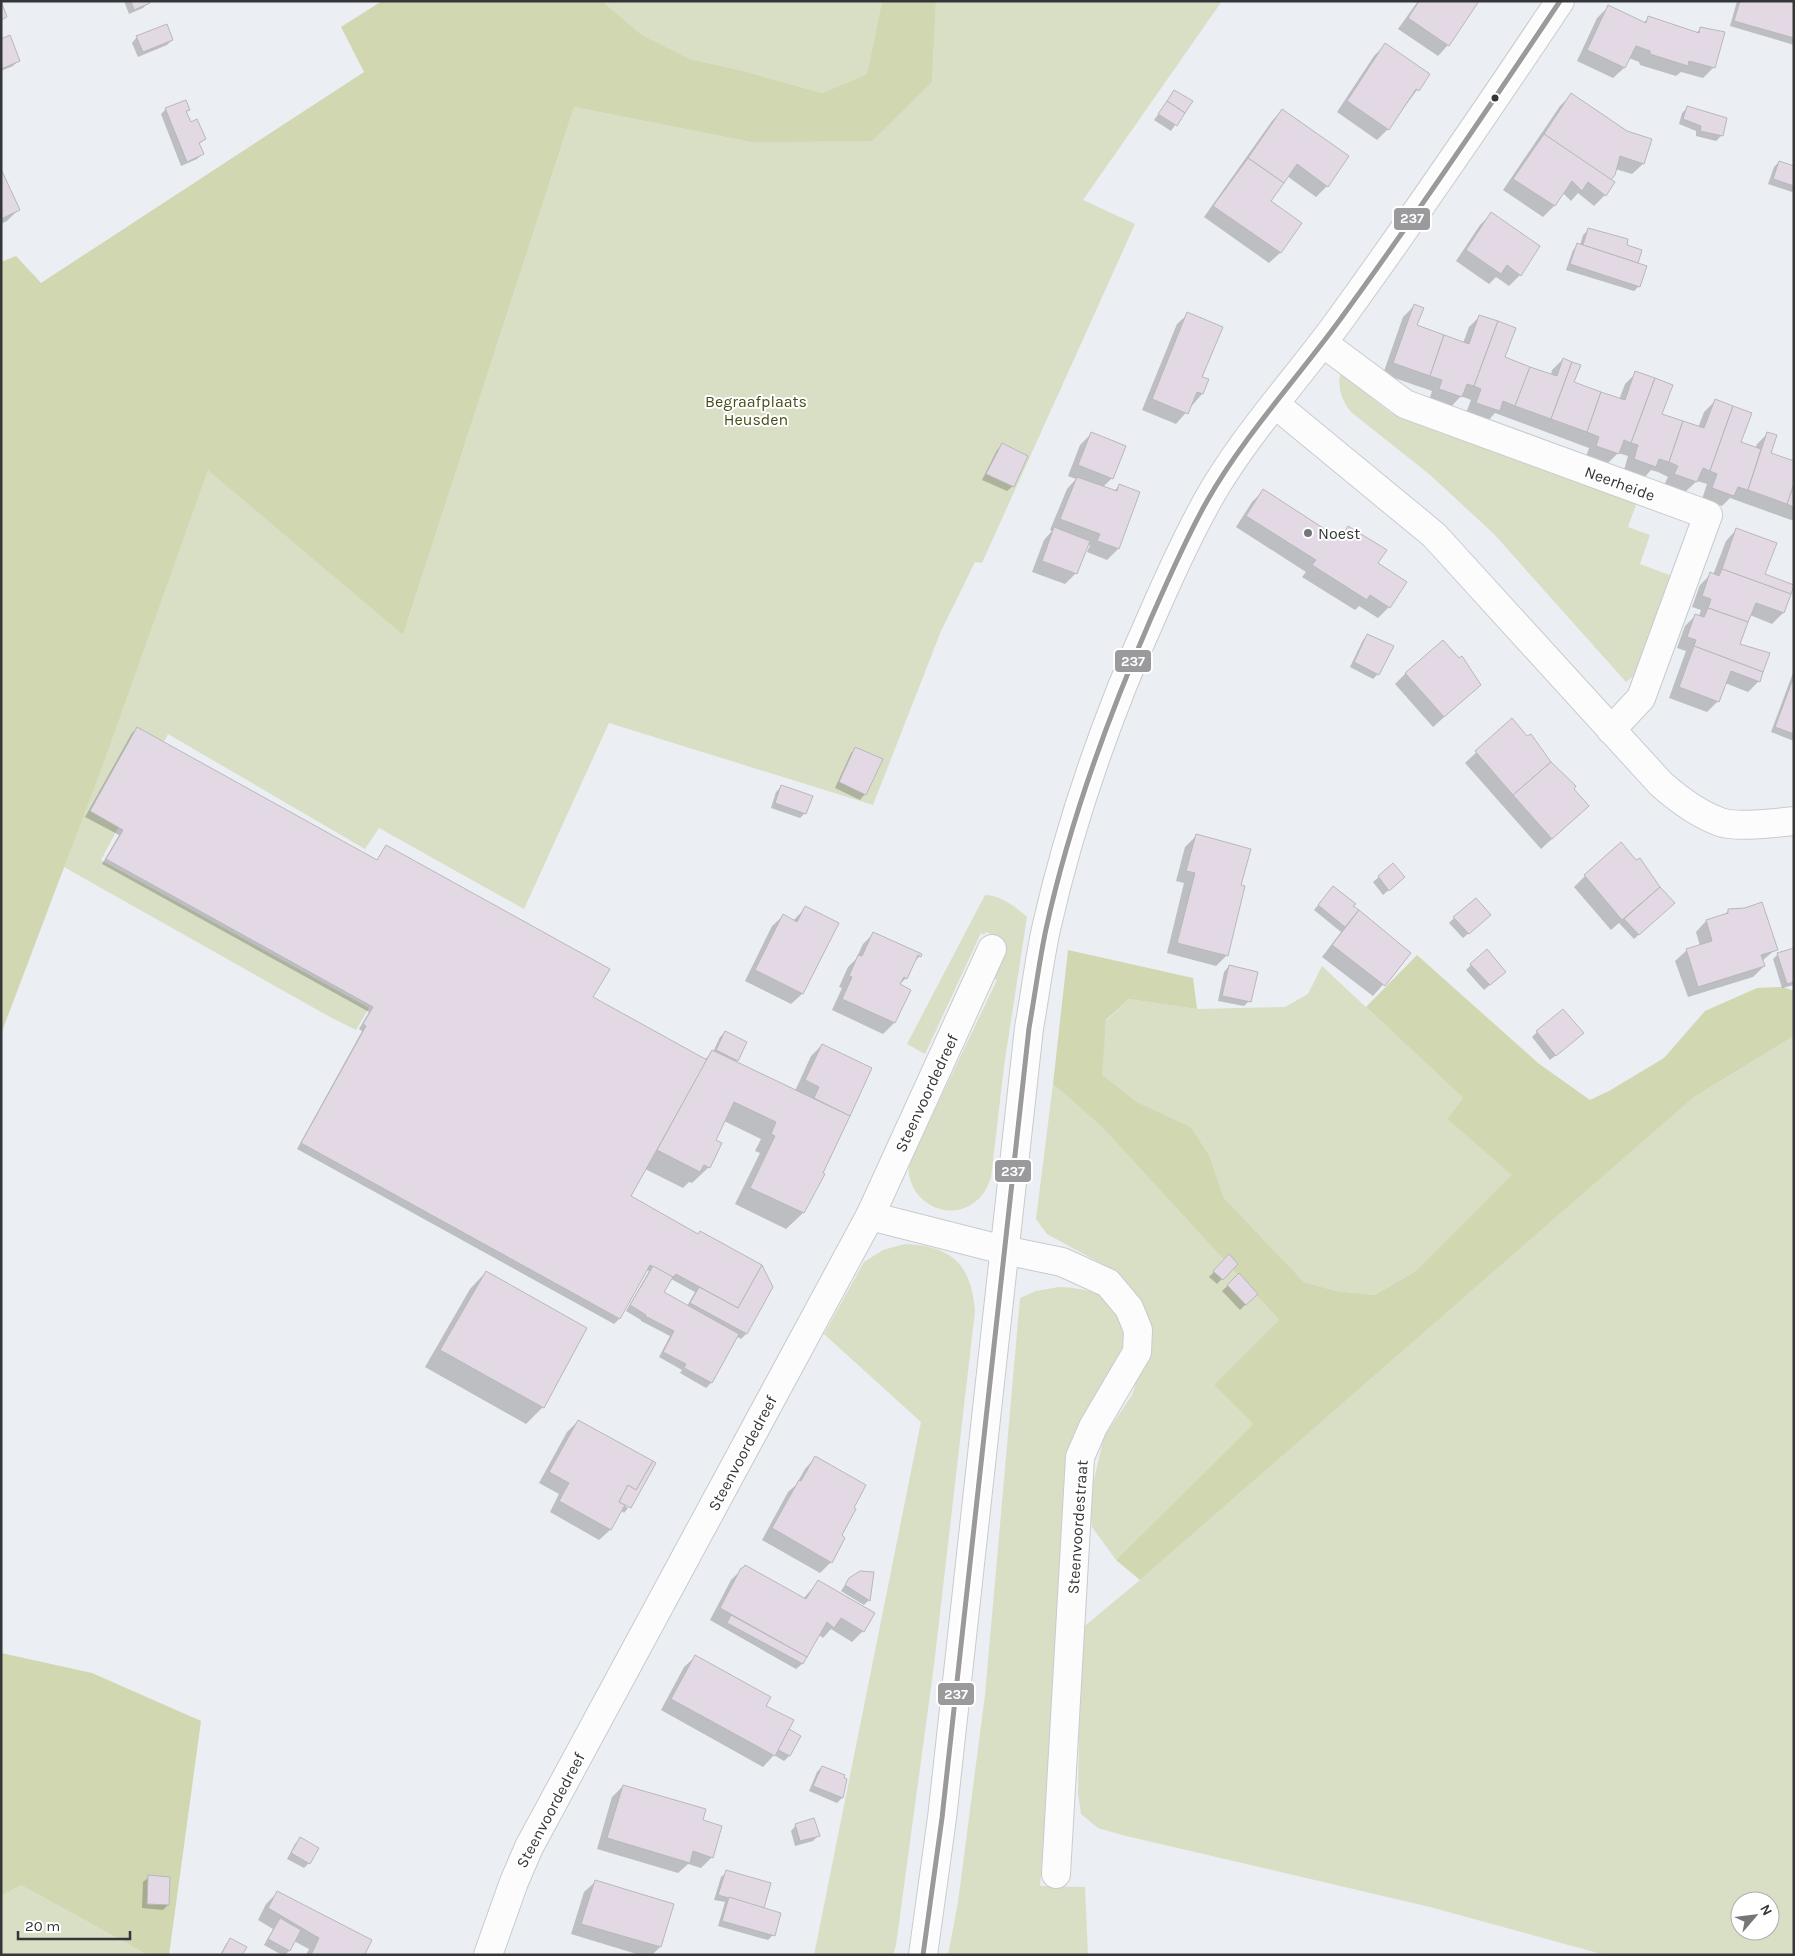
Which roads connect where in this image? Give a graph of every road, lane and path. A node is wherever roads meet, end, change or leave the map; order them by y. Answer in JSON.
{"nodes":[{"id":1,"x":1560,"y":1,"type":"edge"},
{"id":2,"x":1323,"y":343,"type":"junction"},
{"id":3,"x":1275,"y":404,"type":"junction"},
{"id":4,"x":1611,"y":730,"type":"junction"},
{"id":5,"x":1794,"y":821,"type":"edge"},
{"id":6,"x":992,"y":949,"type":"dead end"},
{"id":7,"x":870,"y":1216,"type":"junction"},
{"id":8,"x":1004,"y":1250,"type":"junction"},
{"id":9,"x":1056,"y":1874,"type":"dead end"},
{"id":10,"x":488,"y":1955,"type":"edge"},
{"id":11,"x":923,"y":1955,"type":"edge"}],
"edges":[{"from":1,"to":2,"type":"street"},
{"from":2,"to":3,"type":"street"},
{"from":2,"to":4,"type":"street","name":"Neerheide"},
{"from":3,"to":4,"type":"street"},
{"from":3,"to":8,"type":"street"},
{"from":4,"to":5,"type":"street"},
{"from":6,"to":7,"type":"street","name":"Steenvoordedreef"},
{"from":7,"to":8,"type":"street","name":"Steenvoordestraat"},
{"from":7,"to":10,"type":"street","name":"Steenvoordedreef"},
{"from":8,"to":9,"type":"street","name":"Steenvoordestraat"},
{"from":8,"to":11,"type":"street"}]}
